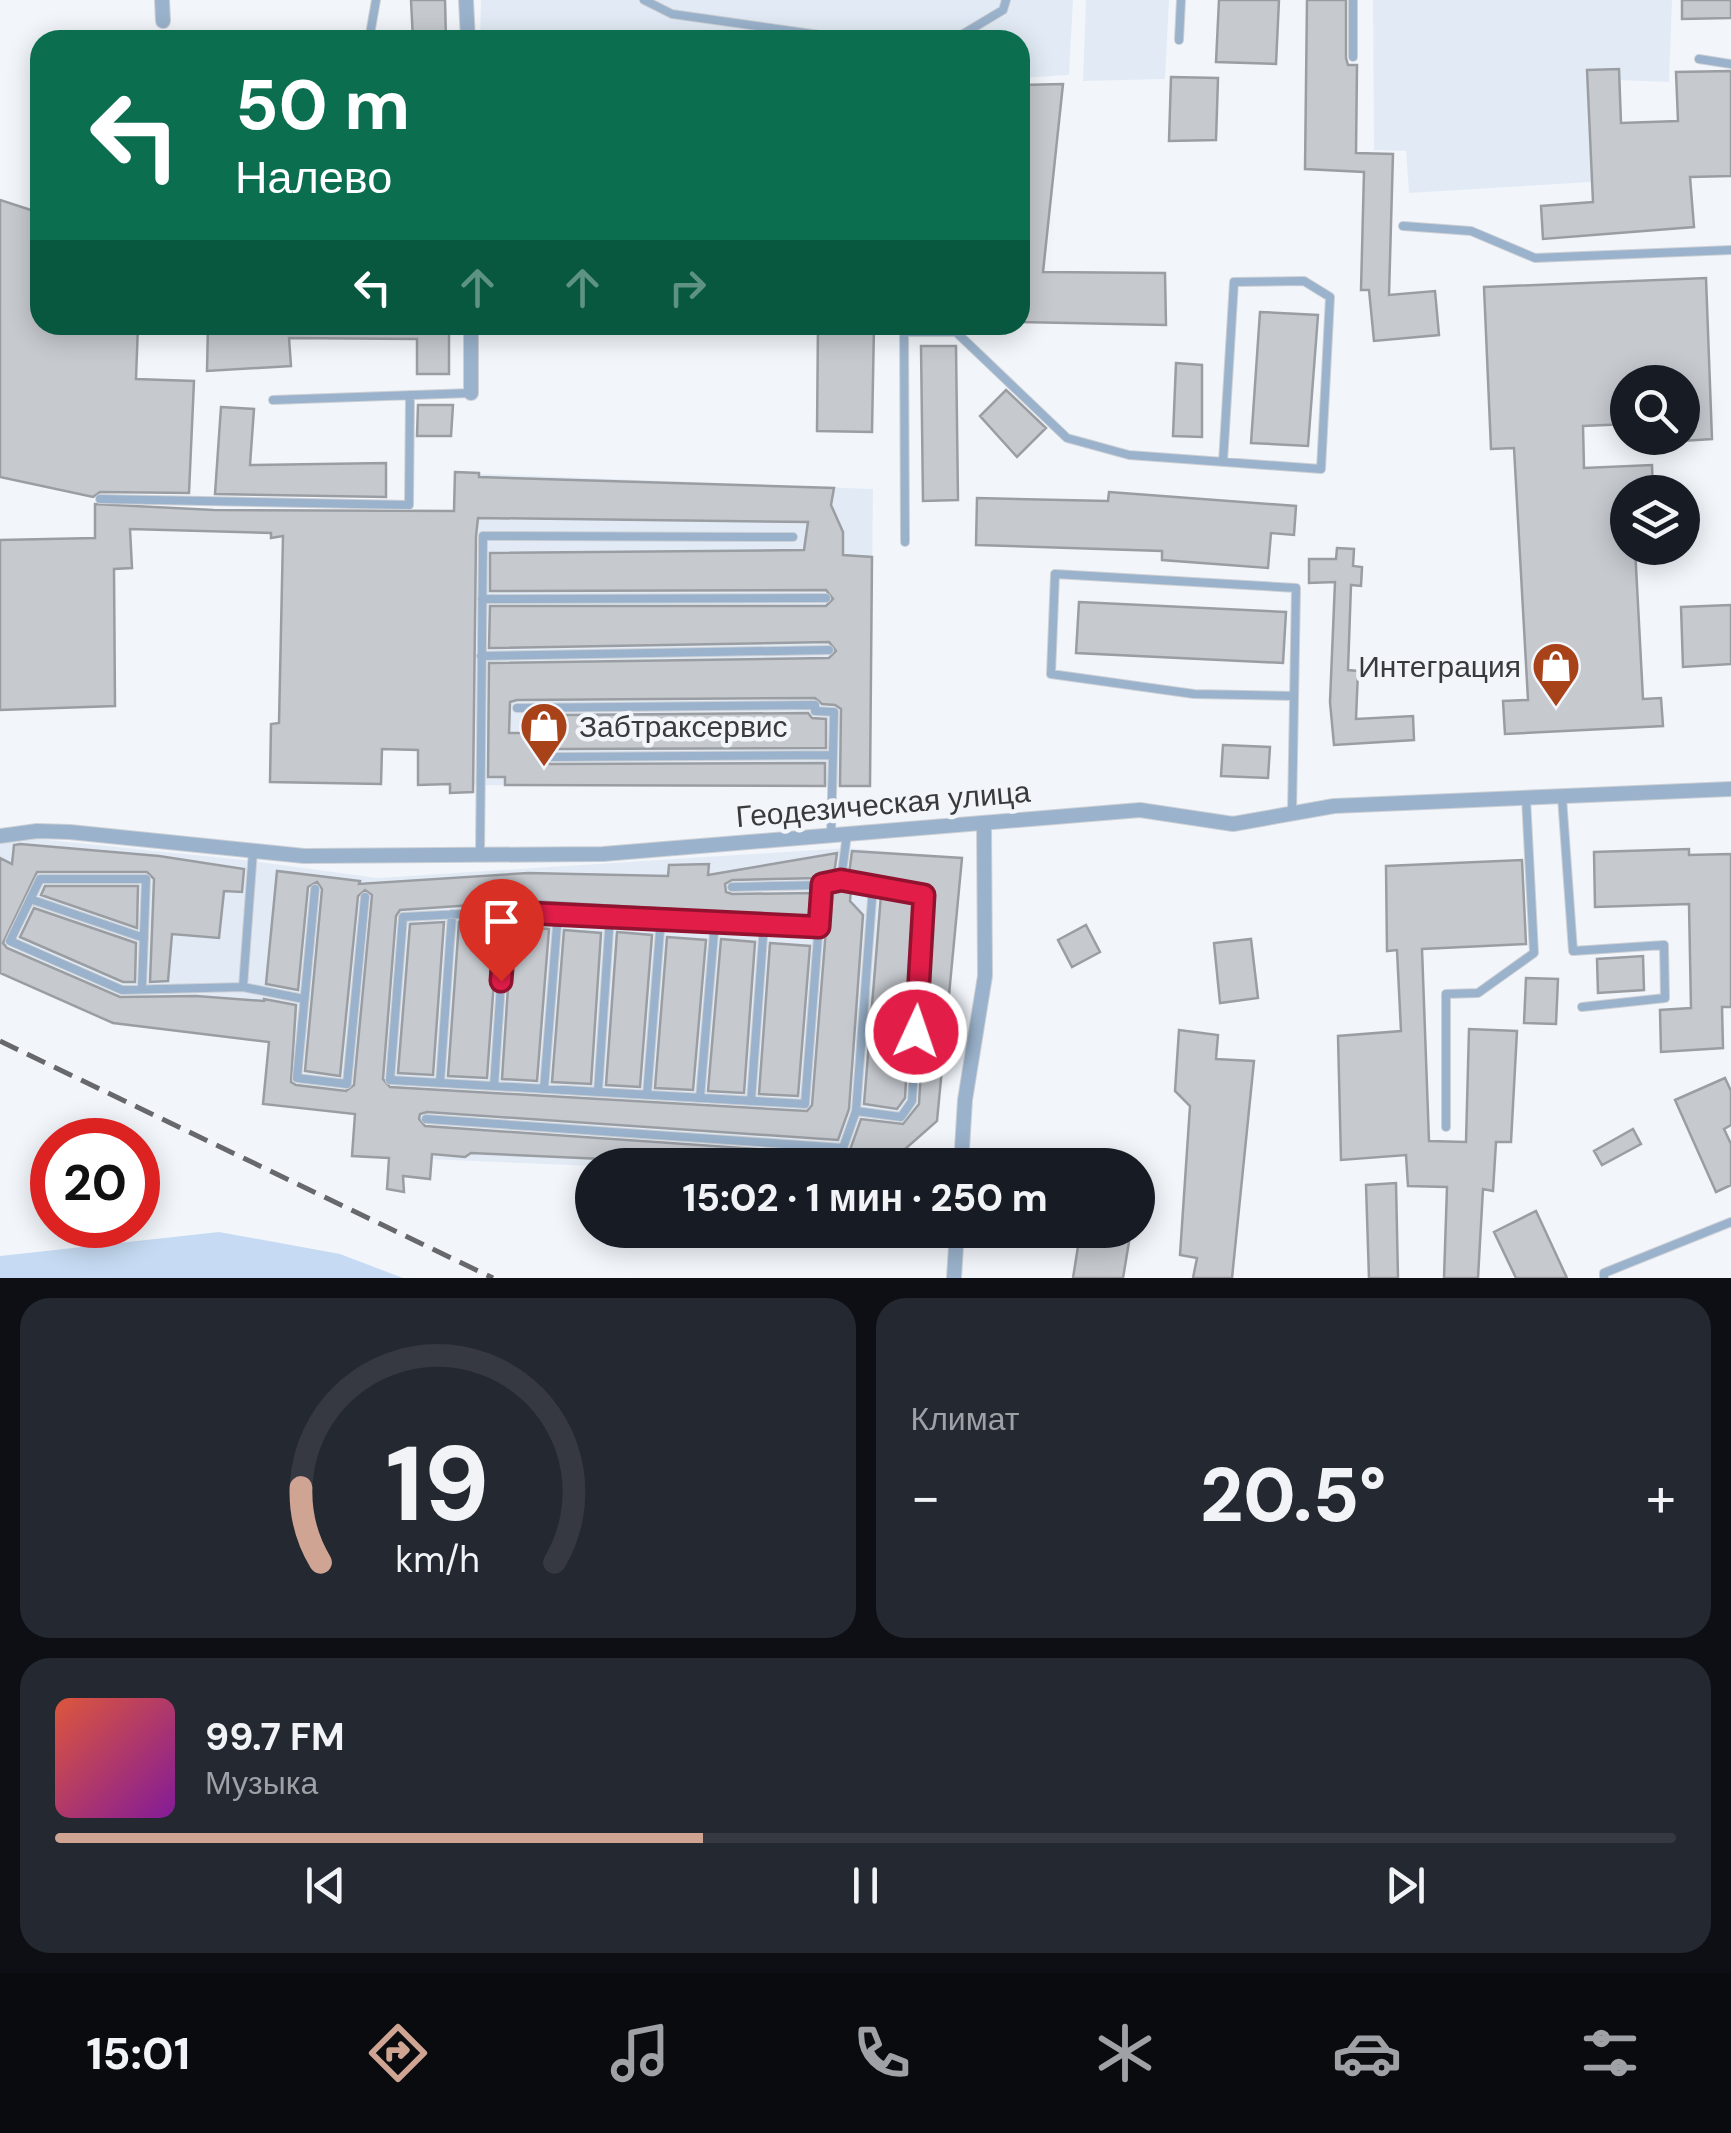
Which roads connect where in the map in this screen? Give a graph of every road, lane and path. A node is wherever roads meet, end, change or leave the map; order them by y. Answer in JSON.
{"nodes":[{"id":1,"x":162,"y":0,"type":"edge"},
{"id":2,"x":376,"y":0,"type":"edge"},
{"id":3,"x":466,"y":0,"type":"edge"},
{"id":4,"x":644,"y":0,"type":"edge"},
{"id":5,"x":1006,"y":0,"type":"edge"},
{"id":6,"x":1181,"y":0,"type":"edge"},
{"id":7,"x":1353,"y":0,"type":"edge"},
{"id":8,"x":163,"y":21,"type":"dead end"},
{"id":9,"x":371,"y":30,"type":"edge"},
{"id":10,"x":468,"y":30,"type":"edge"},
{"id":11,"x":785,"y":30,"type":"edge"},
{"id":12,"x":970,"y":30,"type":"edge"},
{"id":13,"x":1179,"y":40,"type":"dead end"},
{"id":14,"x":1352,"y":58,"type":"dead end"},
{"id":15,"x":1699,"y":59,"type":"dead end"},
{"id":16,"x":1731,"y":64,"type":"edge"},
{"id":17,"x":1403,"y":226,"type":"dead end"},
{"id":18,"x":1731,"y":250,"type":"edge"},
{"id":19,"x":471,"y":335,"type":"edge"},
{"id":20,"x":904,"y":335,"type":"edge"},
{"id":21,"x":959,"y":335,"type":"edge"},
{"id":22,"x":471,"y":393,"type":"joint"},
{"id":23,"x":410,"y":395,"type":"junction"},
{"id":24,"x":273,"y":400,"type":"dead end"},
{"id":25,"x":1223,"y":462,"type":"junction"},
{"id":26,"x":100,"y":499,"type":"dead end"},
{"id":27,"x":793,"y":537,"type":"dead end"},
{"id":28,"x":906,"y":542,"type":"dead end"},
{"id":29,"x":482,"y":598,"type":"junction"},
{"id":30,"x":826,"y":598,"type":"dead end"},
{"id":31,"x":829,"y":650,"type":"dead end"},
{"id":32,"x":481,"y":656,"type":"junction"},
{"id":33,"x":1294,"y":696,"type":"junction"},
{"id":34,"x":517,"y":708,"type":"dead end"},
{"id":35,"x":552,"y":708,"type":"junction"},
{"id":36,"x":833,"y":755,"type":"junction"},
{"id":37,"x":1731,"y":790,"type":"edge"},
{"id":38,"x":1562,"y":797,"type":"junction"},
{"id":39,"x":1526,"y":798,"type":"junction"},
{"id":40,"x":1292,"y":813,"type":"junction"},
{"id":41,"x":984,"y":823,"type":"junction"},
{"id":42,"x":847,"y":834,"type":"junction"},
{"id":43,"x":0,"y":836,"type":"edge"},
{"id":44,"x":830,"y":836,"type":"junction"},
{"id":45,"x":252,"y":851,"type":"junction"},
{"id":46,"x":480,"y":855,"type":"junction"},
{"id":47,"x":841,"y":880,"type":"junction"},
{"id":48,"x":822,"y":884,"type":"junction"},
{"id":49,"x":873,"y":886,"type":"junction"},
{"id":50,"x":732,"y":887,"type":"dead end"},
{"id":51,"x":315,"y":889,"type":"dead end"},
{"id":52,"x":365,"y":898,"type":"dead end"},
{"id":53,"x":30,"y":899,"type":"junction"},
{"id":54,"x":506,"y":912,"type":"junction"},
{"id":55,"x":558,"y":913,"type":"junction"},
{"id":56,"x":452,"y":914,"type":"junction"},
{"id":57,"x":610,"y":916,"type":"junction"},
{"id":58,"x":661,"y":918,"type":"junction"},
{"id":59,"x":715,"y":922,"type":"junction"},
{"id":60,"x":764,"y":924,"type":"junction"},
{"id":61,"x":819,"y":927,"type":"junction"},
{"id":62,"x":144,"y":938,"type":"junction"},
{"id":63,"x":243,"y":986,"type":"junction"},
{"id":64,"x":142,"y":987,"type":"junction"},
{"id":65,"x":304,"y":999,"type":"junction"},
{"id":66,"x":1582,"y":1006,"type":"dead end"},
{"id":67,"x":440,"y":1083,"type":"junction"},
{"id":68,"x":494,"y":1086,"type":"junction"},
{"id":69,"x":544,"y":1089,"type":"junction"},
{"id":70,"x":598,"y":1092,"type":"junction"},
{"id":71,"x":647,"y":1095,"type":"junction"},
{"id":72,"x":700,"y":1098,"type":"junction"},
{"id":73,"x":751,"y":1101,"type":"junction"},
{"id":74,"x":856,"y":1112,"type":"junction"},
{"id":75,"x":426,"y":1119,"type":"dead end"},
{"id":76,"x":1446,"y":1127,"type":"dead end"},
{"id":77,"x":962,"y":1148,"type":"edge"},
{"id":78,"x":1731,"y":1222,"type":"edge"},
{"id":79,"x":956,"y":1248,"type":"edge"},
{"id":80,"x":954,"y":1278,"type":"edge"},
{"id":81,"x":1604,"y":1278,"type":"edge"}],
"edges":[{"from":1,"to":8,"type":"street"},
{"from":2,"to":9,"type":"lane"},
{"from":3,"to":10,"type":"street"},
{"from":4,"to":11,"type":"lane"},
{"from":5,"to":12,"type":"lane"},
{"from":6,"to":13,"type":"lane"},
{"from":7,"to":14,"type":"lane"},
{"from":15,"to":16,"type":"lane"},
{"from":17,"to":18,"type":"lane"},
{"from":19,"to":22,"type":"street"},
{"from":20,"to":28,"type":"lane"},
{"from":21,"to":25,"type":"lane"},
{"from":22,"to":23,"type":"lane"},
{"from":23,"to":24,"type":"lane"},
{"from":23,"to":26,"type":"lane"},
{"from":25,"to":25,"type":"lane"},
{"from":27,"to":29,"type":"lane"},
{"from":29,"to":30,"type":"lane"},
{"from":29,"to":32,"type":"lane"},
{"from":31,"to":32,"type":"lane"},
{"from":32,"to":46,"type":"lane"},
{"from":33,"to":33,"type":"lane"},
{"from":33,"to":40,"type":"lane"},
{"from":34,"to":35,"type":"lane"},
{"from":35,"to":36,"type":"lane"},
{"from":35,"to":36,"type":"lane"},
{"from":36,"to":44,"type":"lane"},
{"from":37,"to":38,"type":"street","name":"Геодезическая улица"},
{"from":38,"to":39,"type":"street","name":"Геодезическая улица"},
{"from":38,"to":66,"type":"lane"},
{"from":39,"to":40,"type":"street","name":"Геодезическая улица"},
{"from":39,"to":76,"type":"lane"},
{"from":40,"to":41,"type":"street","name":"Геодезическая улица"},
{"from":41,"to":42,"type":"street","name":"Геодезическая улица"},
{"from":41,"to":77,"type":"street"},
{"from":42,"to":44,"type":"street","name":"Геодезическая улица"},
{"from":42,"to":47,"type":"lane"},
{"from":43,"to":45,"type":"street","name":"Геодезическая улица"},
{"from":44,"to":46,"type":"street","name":"Геодезическая улица"},
{"from":45,"to":46,"type":"street","name":"Геодезическая улица"},
{"from":45,"to":63,"type":"lane"},
{"from":47,"to":48,"type":"lane"},
{"from":47,"to":49,"type":"lane"},
{"from":48,"to":50,"type":"lane"},
{"from":48,"to":61,"type":"lane"},
{"from":49,"to":74,"type":"lane"},
{"from":49,"to":74,"type":"lane"},
{"from":51,"to":65,"type":"lane"},
{"from":52,"to":65,"type":"lane"},
{"from":53,"to":62,"type":"lane"},
{"from":53,"to":62,"type":"lane"},
{"from":53,"to":64,"type":"lane"},
{"from":54,"to":55,"type":"lane"},
{"from":54,"to":56,"type":"lane"},
{"from":54,"to":68,"type":"lane"},
{"from":55,"to":57,"type":"lane"},
{"from":55,"to":69,"type":"lane"},
{"from":56,"to":67,"type":"lane"},
{"from":56,"to":67,"type":"lane"},
{"from":57,"to":58,"type":"lane"},
{"from":57,"to":70,"type":"lane"},
{"from":58,"to":59,"type":"lane"},
{"from":58,"to":71,"type":"lane"},
{"from":59,"to":60,"type":"lane"},
{"from":59,"to":72,"type":"lane"},
{"from":60,"to":61,"type":"lane"},
{"from":60,"to":73,"type":"lane"},
{"from":61,"to":73,"type":"lane"},
{"from":62,"to":64,"type":"lane"},
{"from":63,"to":64,"type":"lane"},
{"from":63,"to":65,"type":"lane"},
{"from":67,"to":68,"type":"lane"},
{"from":68,"to":69,"type":"lane"},
{"from":69,"to":70,"type":"lane"},
{"from":70,"to":71,"type":"lane"},
{"from":71,"to":72,"type":"lane"},
{"from":72,"to":73,"type":"lane"},
{"from":74,"to":75,"type":"lane"},
{"from":78,"to":81,"type":"lane"},
{"from":79,"to":80,"type":"street"}]}
